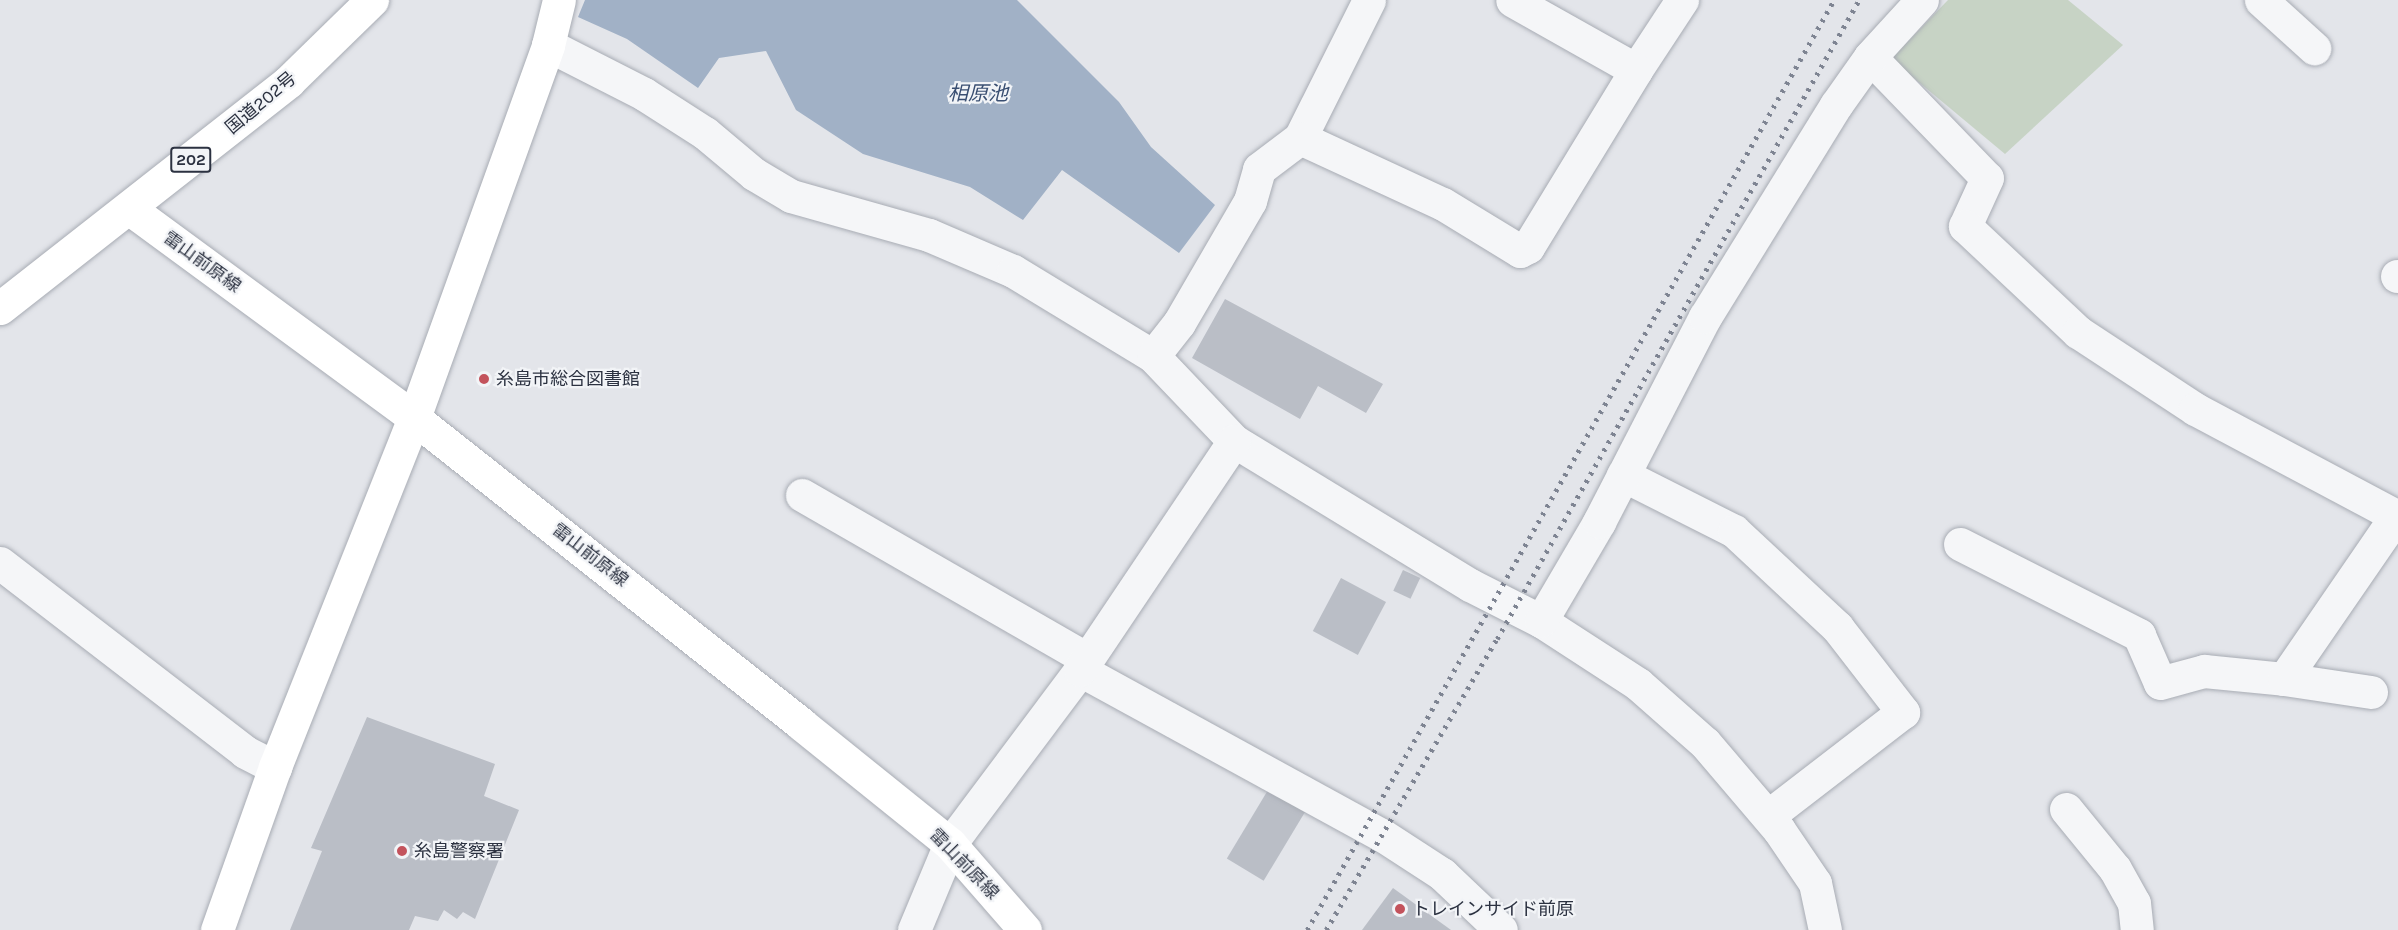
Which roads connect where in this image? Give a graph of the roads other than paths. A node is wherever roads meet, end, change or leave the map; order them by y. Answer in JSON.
{"nodes":[{"id":1,"x":372,"y":0,"type":"edge"},
{"id":2,"x":559,"y":0,"type":"edge"},
{"id":3,"x":1369,"y":0,"type":"edge"},
{"id":4,"x":1512,"y":0,"type":"edge"},
{"id":5,"x":1682,"y":0,"type":"edge"},
{"id":6,"x":1922,"y":0,"type":"edge"},
{"id":7,"x":2261,"y":0,"type":"edge"},
{"id":8,"x":548,"y":45,"type":"junction"},
{"id":9,"x":2314,"y":48,"type":"dead end"},
{"id":10,"x":1870,"y":57,"type":"junction"},
{"id":11,"x":1636,"y":70,"type":"junction"},
{"id":12,"x":1300,"y":138,"type":"junction"},
{"id":13,"x":130,"y":209,"type":"junction"},
{"id":14,"x":0,"y":308,"type":"edge"},
{"id":15,"x":1153,"y":356,"type":"junction"},
{"id":16,"x":414,"y":418,"type":"junction"},
{"id":17,"x":1234,"y":441,"type":"junction"},
{"id":18,"x":1623,"y":475,"type":"junction"},
{"id":19,"x":802,"y":495,"type":"dead end"},
{"id":20,"x":2397,"y":516,"type":"edge"},
{"id":21,"x":1960,"y":544,"type":"dead end"},
{"id":22,"x":0,"y":563,"type":"edge"},
{"id":23,"x":1541,"y":621,"type":"junction"},
{"id":24,"x":1084,"y":664,"type":"junction"},
{"id":25,"x":2284,"y":679,"type":"junction"},
{"id":26,"x":2371,"y":692,"type":"dead end"},
{"id":27,"x":275,"y":767,"type":"junction"},
{"id":28,"x":2066,"y":808,"type":"dead end"},
{"id":29,"x":1768,"y":816,"type":"junction"},
{"id":30,"x":950,"y":844,"type":"junction"},
{"id":31,"x":218,"y":930,"type":"edge"},
{"id":32,"x":914,"y":930,"type":"edge"},
{"id":33,"x":1025,"y":930,"type":"edge"},
{"id":34,"x":1501,"y":930,"type":"edge"},
{"id":35,"x":1825,"y":930,"type":"edge"},
{"id":36,"x":2137,"y":930,"type":"edge"}],
"edges":[{"from":1,"to":13,"type":"main road","name":"国道202号","number":"202"},
{"from":2,"to":8,"type":"main road"},
{"from":3,"to":12,"type":"street"},
{"from":4,"to":11,"type":"street"},
{"from":5,"to":11,"type":"street"},
{"from":6,"to":10,"type":"street"},
{"from":7,"to":9,"type":"street"},
{"from":8,"to":15,"type":"street"},
{"from":8,"to":16,"type":"main road"},
{"from":10,"to":18,"type":"street"},
{"from":10,"to":20,"type":"street"},
{"from":11,"to":12,"type":"street"},
{"from":12,"to":15,"type":"street"},
{"from":13,"to":14,"type":"main road","name":"国道202号","number":"202"},
{"from":13,"to":16,"type":"main road","name":"雷山前原線"},
{"from":15,"to":17,"type":"street"},
{"from":16,"to":27,"type":"main road"},
{"from":16,"to":30,"type":"main road","name":"雷山前原線"},
{"from":17,"to":23,"type":"street"},
{"from":17,"to":24,"type":"street"},
{"from":18,"to":23,"type":"street"},
{"from":18,"to":29,"type":"street"},
{"from":19,"to":24,"type":"street"},
{"from":20,"to":25,"type":"street"},
{"from":21,"to":25,"type":"street"},
{"from":22,"to":27,"type":"street"},
{"from":23,"to":29,"type":"street"},
{"from":24,"to":30,"type":"street"},
{"from":24,"to":34,"type":"street"},
{"from":25,"to":26,"type":"street"},
{"from":27,"to":31,"type":"main road"},
{"from":28,"to":36,"type":"street"},
{"from":29,"to":35,"type":"street"},
{"from":30,"to":32,"type":"street"},
{"from":30,"to":33,"type":"main road","name":"雷山前原線"}]}
